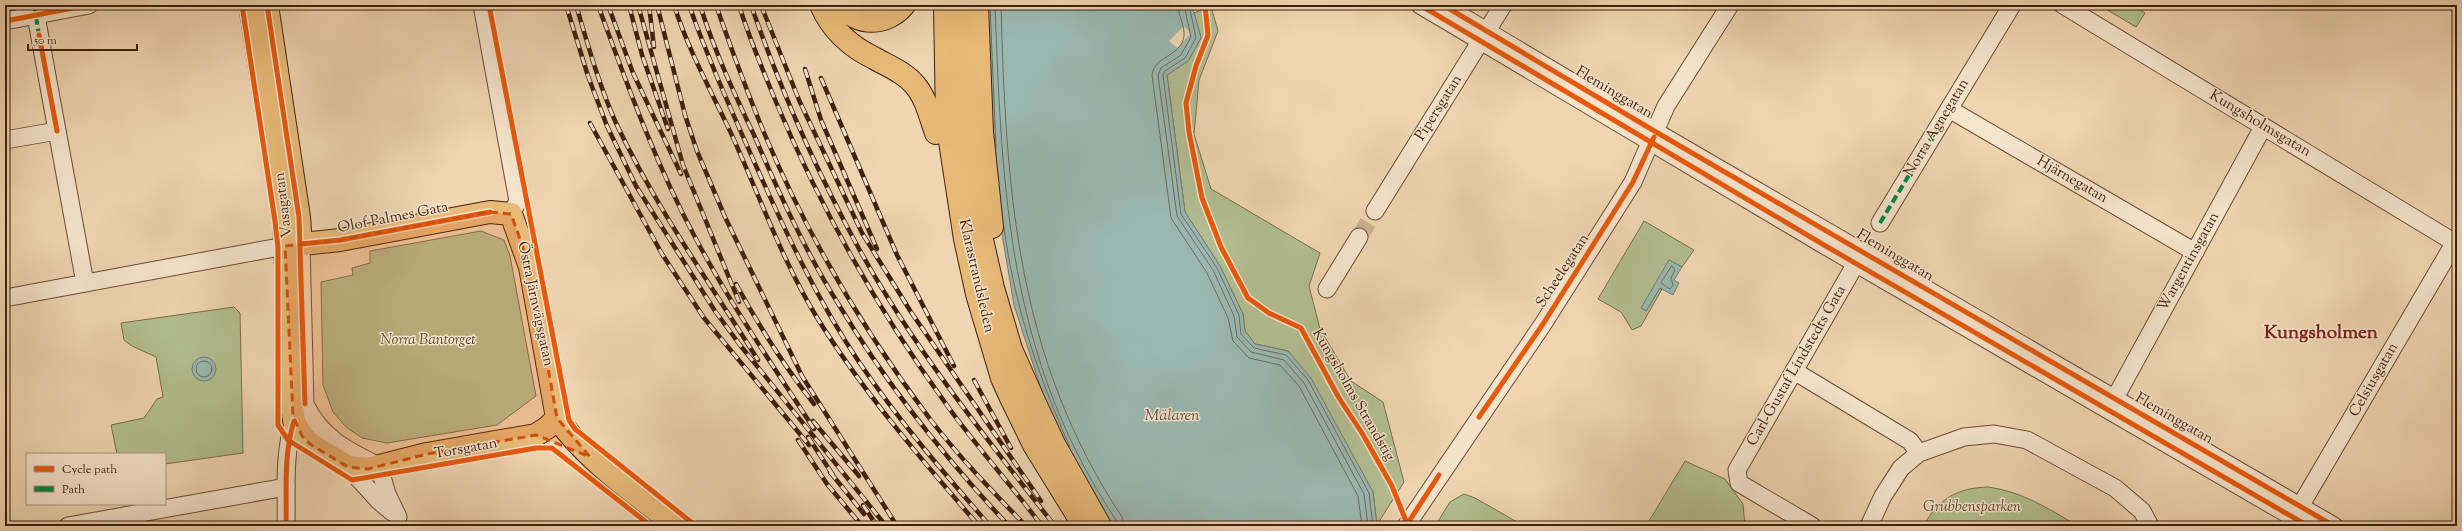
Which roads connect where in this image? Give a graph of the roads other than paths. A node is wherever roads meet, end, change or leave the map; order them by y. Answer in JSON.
{"nodes":[{"id":1,"x":88,"y":5,"type":"edge"},
{"id":2,"x":250,"y":5,"type":"edge"},
{"id":3,"x":267,"y":5,"type":"edge"},
{"id":4,"x":482,"y":5,"type":"edge"},
{"id":5,"x":821,"y":5,"type":"edge"},
{"id":6,"x":841,"y":5,"type":"edge"},
{"id":7,"x":904,"y":5,"type":"edge"},
{"id":8,"x":931,"y":5,"type":"edge"},
{"id":9,"x":945,"y":5,"type":"edge"},
{"id":10,"x":962,"y":5,"type":"edge"},
{"id":11,"x":976,"y":5,"type":"edge"},
{"id":12,"x":1420,"y":5,"type":"edge"},
{"id":13,"x":1443,"y":5,"type":"edge"},
{"id":14,"x":1503,"y":5,"type":"edge"},
{"id":15,"x":1730,"y":5,"type":"edge"},
{"id":16,"x":2012,"y":5,"type":"edge"},
{"id":17,"x":2063,"y":5,"type":"edge"},
{"id":18,"x":35,"y":10,"type":"edge"},
{"id":19,"x":5,"y":21,"type":"edge"},
{"id":20,"x":1484,"y":36,"type":"junction"},
{"id":21,"x":1949,"y":109,"type":"junction"},
{"id":22,"x":2263,"y":127,"type":"junction"},
{"id":23,"x":57,"y":130,"type":"junction"},
{"id":24,"x":936,"y":133,"type":"junction"},
{"id":25,"x":1654,"y":137,"type":"junction"},
{"id":26,"x":5,"y":140,"type":"edge"},
{"id":27,"x":1375,"y":211,"type":"tunnel mouth"},
{"id":28,"x":511,"y":214,"type":"junction"},
{"id":29,"x":1880,"y":223,"type":"dead end"},
{"id":30,"x":1359,"y":237,"type":"tunnel mouth"},
{"id":31,"x":2456,"y":243,"type":"edge"},
{"id":32,"x":293,"y":245,"type":"junction"},
{"id":33,"x":2195,"y":252,"type":"junction"},
{"id":34,"x":1860,"y":257,"type":"junction"},
{"id":35,"x":85,"y":283,"type":"junction"},
{"id":36,"x":993,"y":288,"type":"junction"},
{"id":37,"x":1327,"y":289,"type":"dead end"},
{"id":38,"x":5,"y":298,"type":"edge"},
{"id":39,"x":1794,"y":371,"type":"junction"},
{"id":40,"x":1002,"y":378,"type":"junction"},
{"id":41,"x":2115,"y":398,"type":"junction"},
{"id":42,"x":557,"y":418,"type":"junction"},
{"id":43,"x":294,"y":421,"type":"junction"},
{"id":44,"x":536,"y":435,"type":"junction"},
{"id":45,"x":1919,"y":453,"type":"junction"},
{"id":46,"x":590,"y":457,"type":"junction"},
{"id":47,"x":379,"y":466,"type":"junction"},
{"id":48,"x":348,"y":467,"type":"junction"},
{"id":49,"x":286,"y":488,"type":"junction"},
{"id":50,"x":2297,"y":512,"type":"junction"},
{"id":51,"x":402,"y":522,"type":"edge"},
{"id":52,"x":68,"y":526,"type":"edge"},
{"id":53,"x":286,"y":526,"type":"edge"},
{"id":54,"x":676,"y":526,"type":"edge"},
{"id":55,"x":1084,"y":526,"type":"edge"},
{"id":56,"x":1100,"y":526,"type":"edge"},
{"id":57,"x":1406,"y":526,"type":"edge"},
{"id":58,"x":1812,"y":526,"type":"edge"},
{"id":59,"x":1869,"y":526,"type":"edge"},
{"id":60,"x":2150,"y":526,"type":"edge"},
{"id":61,"x":2308,"y":526,"type":"edge"},
{"id":62,"x":2334,"y":526,"type":"edge"}],
"edges":[{"from":1,"to":18,"type":"street"},
{"from":2,"to":32,"type":"main road","name":"Vasagatan"},
{"from":3,"to":32,"type":"main road","name":"Vasagatan"},
{"from":4,"to":28,"type":"street"},
{"from":5,"to":24,"type":"main road"},
{"from":6,"to":7,"type":"main road"},
{"from":8,"to":24,"type":"main road"},
{"from":9,"to":40,"type":"main road","name":"Klarastrandsleden"},
{"from":10,"to":36,"type":"main road","name":"Klarastrandsleden"},
{"from":11,"to":36,"type":"main road"},
{"from":12,"to":20,"type":"street","name":"Fleminggatan"},
{"from":13,"to":20,"type":"street","name":"Fleminggatan"},
{"from":14,"to":20,"type":"street","name":"Pipersgatan"},
{"from":15,"to":25,"type":"street","name":"Scheelegatan"},
{"from":16,"to":21,"type":"street","name":"Norra Agnegatan"},
{"from":17,"to":22,"type":"street","name":"Kungsholmsgatan"},
{"from":18,"to":19,"type":"street"},
{"from":18,"to":23,"type":"street"},
{"from":20,"to":25,"type":"street","name":"Fleminggatan"},
{"from":20,"to":27,"type":"street","name":"Pipersgatan"},
{"from":21,"to":29,"type":"street","name":"Norra Agnegatan"},
{"from":21,"to":33,"type":"street","name":"Hjärnegatan"},
{"from":22,"to":31,"type":"street","name":"Kungsholmsgatan"},
{"from":22,"to":33,"type":"street","name":"Wargentinsgatan"},
{"from":23,"to":26,"type":"street"},
{"from":23,"to":35,"type":"street"},
{"from":24,"to":40,"type":"main road"},
{"from":25,"to":34,"type":"street","name":"Fleminggatan"},
{"from":25,"to":57,"type":"street","name":"Scheelegatan"},
{"from":28,"to":32,"type":"main road","name":"Olof Palmes Gata"},
{"from":28,"to":42,"type":"main road","name":"Östra Järnvägsgatan"},
{"from":30,"to":37,"type":"street"},
{"from":31,"to":50,"type":"street","name":"Celsiusgatan"},
{"from":32,"to":35,"type":"street","name":"Olof Palmes Gata"},
{"from":32,"to":43,"type":"main road","name":"Vasagatan"},
{"from":32,"to":47,"type":"street","name":"Vasagatan"},
{"from":33,"to":41,"type":"street","name":"Wargentinsgatan"},
{"from":34,"to":39,"type":"street","name":"Carl-Gustaf Lindstedts Gata"},
{"from":34,"to":41,"type":"street","name":"Fleminggatan"},
{"from":34,"to":50,"type":"street","name":"Fleminggatan"},
{"from":35,"to":38,"type":"street","name":"Olof Palmes Gata"},
{"from":36,"to":56,"type":"main road","name":"Klarastrandsleden"},
{"from":39,"to":45,"type":"street"},
{"from":39,"to":58,"type":"street","name":"Carl-Gustaf Lindstedts Gata"},
{"from":40,"to":55,"type":"main road","name":"Klarastrandsleden"},
{"from":41,"to":50,"type":"street","name":"Fleminggatan"},
{"from":42,"to":44,"type":"main road"},
{"from":42,"to":46,"type":"main road"},
{"from":43,"to":48,"type":"main road","name":"Vasagatan"},
{"from":43,"to":49,"type":"street"},
{"from":44,"to":46,"type":"main road"},
{"from":44,"to":47,"type":"main road"},
{"from":45,"to":59,"type":"street"},
{"from":45,"to":60,"type":"street"},
{"from":46,"to":54,"type":"main road"},
{"from":47,"to":48,"type":"main road","name":"Vasagatan"},
{"from":47,"to":51,"type":"street"},
{"from":48,"to":51,"type":"street"},
{"from":49,"to":52,"type":"street"},
{"from":49,"to":53,"type":"street"},
{"from":50,"to":61,"type":"street","name":"Fleminggatan"},
{"from":50,"to":62,"type":"street","name":"Fleminggatan"}]}
